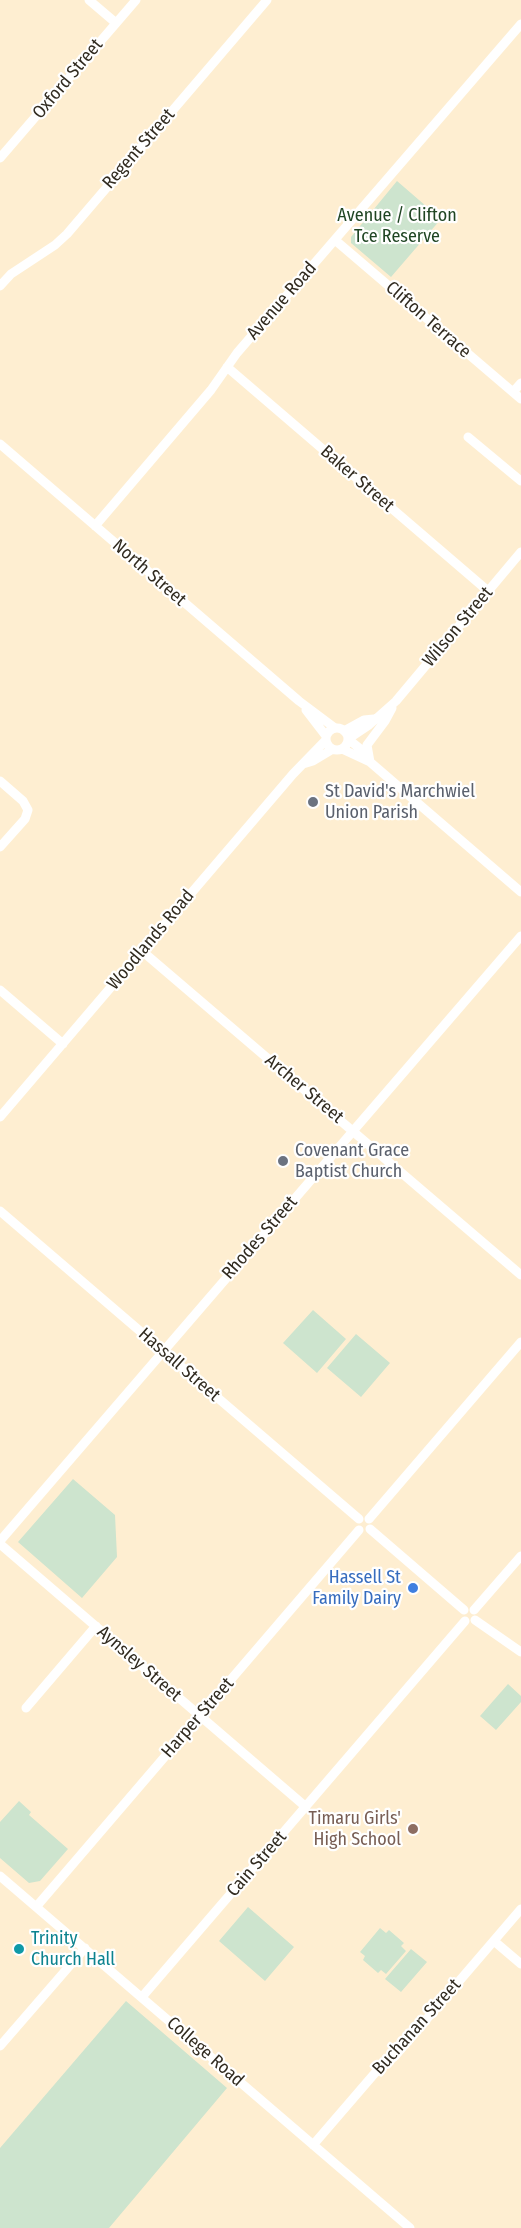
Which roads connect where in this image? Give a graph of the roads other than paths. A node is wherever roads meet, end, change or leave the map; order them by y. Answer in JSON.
{"nodes":[{"id":1,"x":89,"y":0,"type":"edge"},
{"id":2,"x":136,"y":0,"type":"edge"},
{"id":3,"x":267,"y":0,"type":"edge"},
{"id":4,"x":116,"y":23,"type":"junction"},
{"id":5,"x":521,"y":24,"type":"edge"},
{"id":6,"x":0,"y":158,"type":"edge"},
{"id":7,"x":335,"y":240,"type":"junction"},
{"id":8,"x":0,"y":286,"type":"edge"},
{"id":9,"x":227,"y":367,"type":"junction"},
{"id":10,"x":521,"y":383,"type":"edge"},
{"id":11,"x":513,"y":393,"type":"junction"},
{"id":12,"x":521,"y":399,"type":"edge"},
{"id":13,"x":468,"y":437,"type":"dead end"},
{"id":14,"x":0,"y":444,"type":"edge"},
{"id":15,"x":521,"y":481,"type":"edge"},
{"id":16,"x":95,"y":526,"type":"junction"},
{"id":17,"x":521,"y":552,"type":"edge"},
{"id":18,"x":488,"y":591,"type":"junction"},
{"id":19,"x":299,"y":701,"type":"junction"},
{"id":20,"x":396,"y":701,"type":"junction"},
{"id":21,"x":344,"y":734,"type":"junction"},
{"id":22,"x":326,"y":738,"type":"junction"},
{"id":23,"x":337,"y":749,"type":"junction"},
{"id":24,"x":368,"y":760,"type":"junction"},
{"id":25,"x":303,"y":764,"type":"junction"},
{"id":26,"x":0,"y":781,"type":"edge"},
{"id":27,"x":0,"y":847,"type":"edge"},
{"id":28,"x":521,"y":892,"type":"edge"},
{"id":29,"x":521,"y":936,"type":"edge"},
{"id":30,"x":142,"y":951,"type":"junction"},
{"id":31,"x":0,"y":990,"type":"edge"},
{"id":32,"x":63,"y":1044,"type":"junction"},
{"id":33,"x":0,"y":1117,"type":"edge"},
{"id":34,"x":352,"y":1131,"type":"junction"},
{"id":35,"x":0,"y":1211,"type":"edge"},
{"id":36,"x":521,"y":1275,"type":"edge"},
{"id":37,"x":521,"y":1342,"type":"edge"},
{"id":38,"x":163,"y":1352,"type":"junction"},
{"id":39,"x":366,"y":1523,"type":"junction"},
{"id":40,"x":0,"y":1543,"type":"edge"},
{"id":41,"x":521,"y":1556,"type":"edge"},
{"id":42,"x":464,"y":1610,"type":"junction"},
{"id":43,"x":475,"y":1615,"type":"junction"},
{"id":44,"x":465,"y":1621,"type":"junction"},
{"id":45,"x":96,"y":1626,"type":"junction"},
{"id":46,"x":521,"y":1652,"type":"edge"},
{"id":47,"x":26,"y":1708,"type":"dead end"},
{"id":48,"x":200,"y":1716,"type":"junction"},
{"id":49,"x":306,"y":1807,"type":"junction"},
{"id":50,"x":0,"y":1876,"type":"edge"},
{"id":51,"x":36,"y":1907,"type":"junction"},
{"id":52,"x":521,"y":1909,"type":"edge"},
{"id":53,"x":494,"y":1941,"type":"junction"},
{"id":54,"x":85,"y":1948,"type":"junction"},
{"id":55,"x":521,"y":1964,"type":"edge"},
{"id":56,"x":142,"y":1997,"type":"junction"},
{"id":57,"x":0,"y":2046,"type":"edge"},
{"id":58,"x":313,"y":2145,"type":"junction"},
{"id":59,"x":410,"y":2228,"type":"edge"}],
"edges":[{"from":1,"to":4,"type":"street"},
{"from":2,"to":4,"type":"street","name":"Oxford Street"},
{"from":3,"to":8,"type":"street","name":"Regent Street"},
{"from":4,"to":6,"type":"street","name":"Oxford Street"},
{"from":5,"to":7,"type":"street","name":"Avenue Road"},
{"from":7,"to":9,"type":"street","name":"Avenue Road"},
{"from":7,"to":11,"type":"street","name":"Clifton Terrace"},
{"from":9,"to":16,"type":"street","name":"Avenue Road"},
{"from":9,"to":18,"type":"street","name":"Baker Street"},
{"from":10,"to":11,"type":"street"},
{"from":11,"to":12,"type":"street","name":"Clifton Terrace"},
{"from":13,"to":15,"type":"street"},
{"from":14,"to":16,"type":"street","name":"North Street"},
{"from":16,"to":19,"type":"street","name":"North Street"},
{"from":17,"to":18,"type":"street","name":"Wilson Street"},
{"from":18,"to":20,"type":"street","name":"Wilson Street"},
{"from":19,"to":21,"type":"street","name":"North Street"},
{"from":19,"to":22,"type":"street","name":"North Street"},
{"from":20,"to":21,"type":"street","name":"Wilson Street"},
{"from":20,"to":24,"type":"street","name":"Wilson Street"},
{"from":21,"to":22,"type":"street","name":"Woodlands Road"},
{"from":21,"to":23,"type":"street"},
{"from":21,"to":24,"type":"street","name":"North Street"},
{"from":22,"to":23,"type":"street","name":"North Street"},
{"from":22,"to":25,"type":"street","name":"Woodlands Road"},
{"from":23,"to":24,"type":"street","name":"North Street"},
{"from":23,"to":25,"type":"street","name":"Woodlands Road"},
{"from":24,"to":28,"type":"street","name":"North Street"},
{"from":25,"to":30,"type":"street","name":"Woodlands Road"},
{"from":26,"to":27,"type":"street"},
{"from":29,"to":34,"type":"street","name":"Rhodes Street"},
{"from":30,"to":32,"type":"street","name":"Woodlands Road"},
{"from":30,"to":34,"type":"street","name":"Archer Street"},
{"from":31,"to":32,"type":"street"},
{"from":32,"to":33,"type":"street","name":"Woodlands Road"},
{"from":34,"to":36,"type":"street","name":"Archer Street"},
{"from":34,"to":38,"type":"street","name":"Rhodes Street"},
{"from":35,"to":38,"type":"street","name":"Hassall Street"},
{"from":37,"to":39,"type":"street"},
{"from":38,"to":39,"type":"street","name":"Hassall Street"},
{"from":38,"to":40,"type":"street","name":"Rhodes Street"},
{"from":39,"to":42,"type":"street","name":"Hassall Street"},
{"from":39,"to":48,"type":"street","name":"Harper Street"},
{"from":40,"to":45,"type":"street","name":"Aynsley Street"},
{"from":41,"to":43,"type":"street"},
{"from":42,"to":43,"type":"street"},
{"from":42,"to":44,"type":"street"},
{"from":43,"to":44,"type":"street"},
{"from":43,"to":46,"type":"street"},
{"from":44,"to":49,"type":"street","name":"Cain Street"},
{"from":45,"to":47,"type":"street"},
{"from":45,"to":48,"type":"street","name":"Aynsley Street"},
{"from":48,"to":49,"type":"street","name":"Aynsley Street"},
{"from":48,"to":51,"type":"street","name":"Harper Street"},
{"from":49,"to":56,"type":"street","name":"Cain Street"},
{"from":50,"to":51,"type":"street","name":"College Road"},
{"from":51,"to":54,"type":"street","name":"College Road"},
{"from":52,"to":53,"type":"street","name":"Buchanan Street"},
{"from":53,"to":55,"type":"street"},
{"from":53,"to":58,"type":"street","name":"Buchanan Street"},
{"from":54,"to":56,"type":"street","name":"College Road"},
{"from":54,"to":57,"type":"street"},
{"from":56,"to":58,"type":"street","name":"College Road"},
{"from":58,"to":59,"type":"street","name":"College Road"}]}
